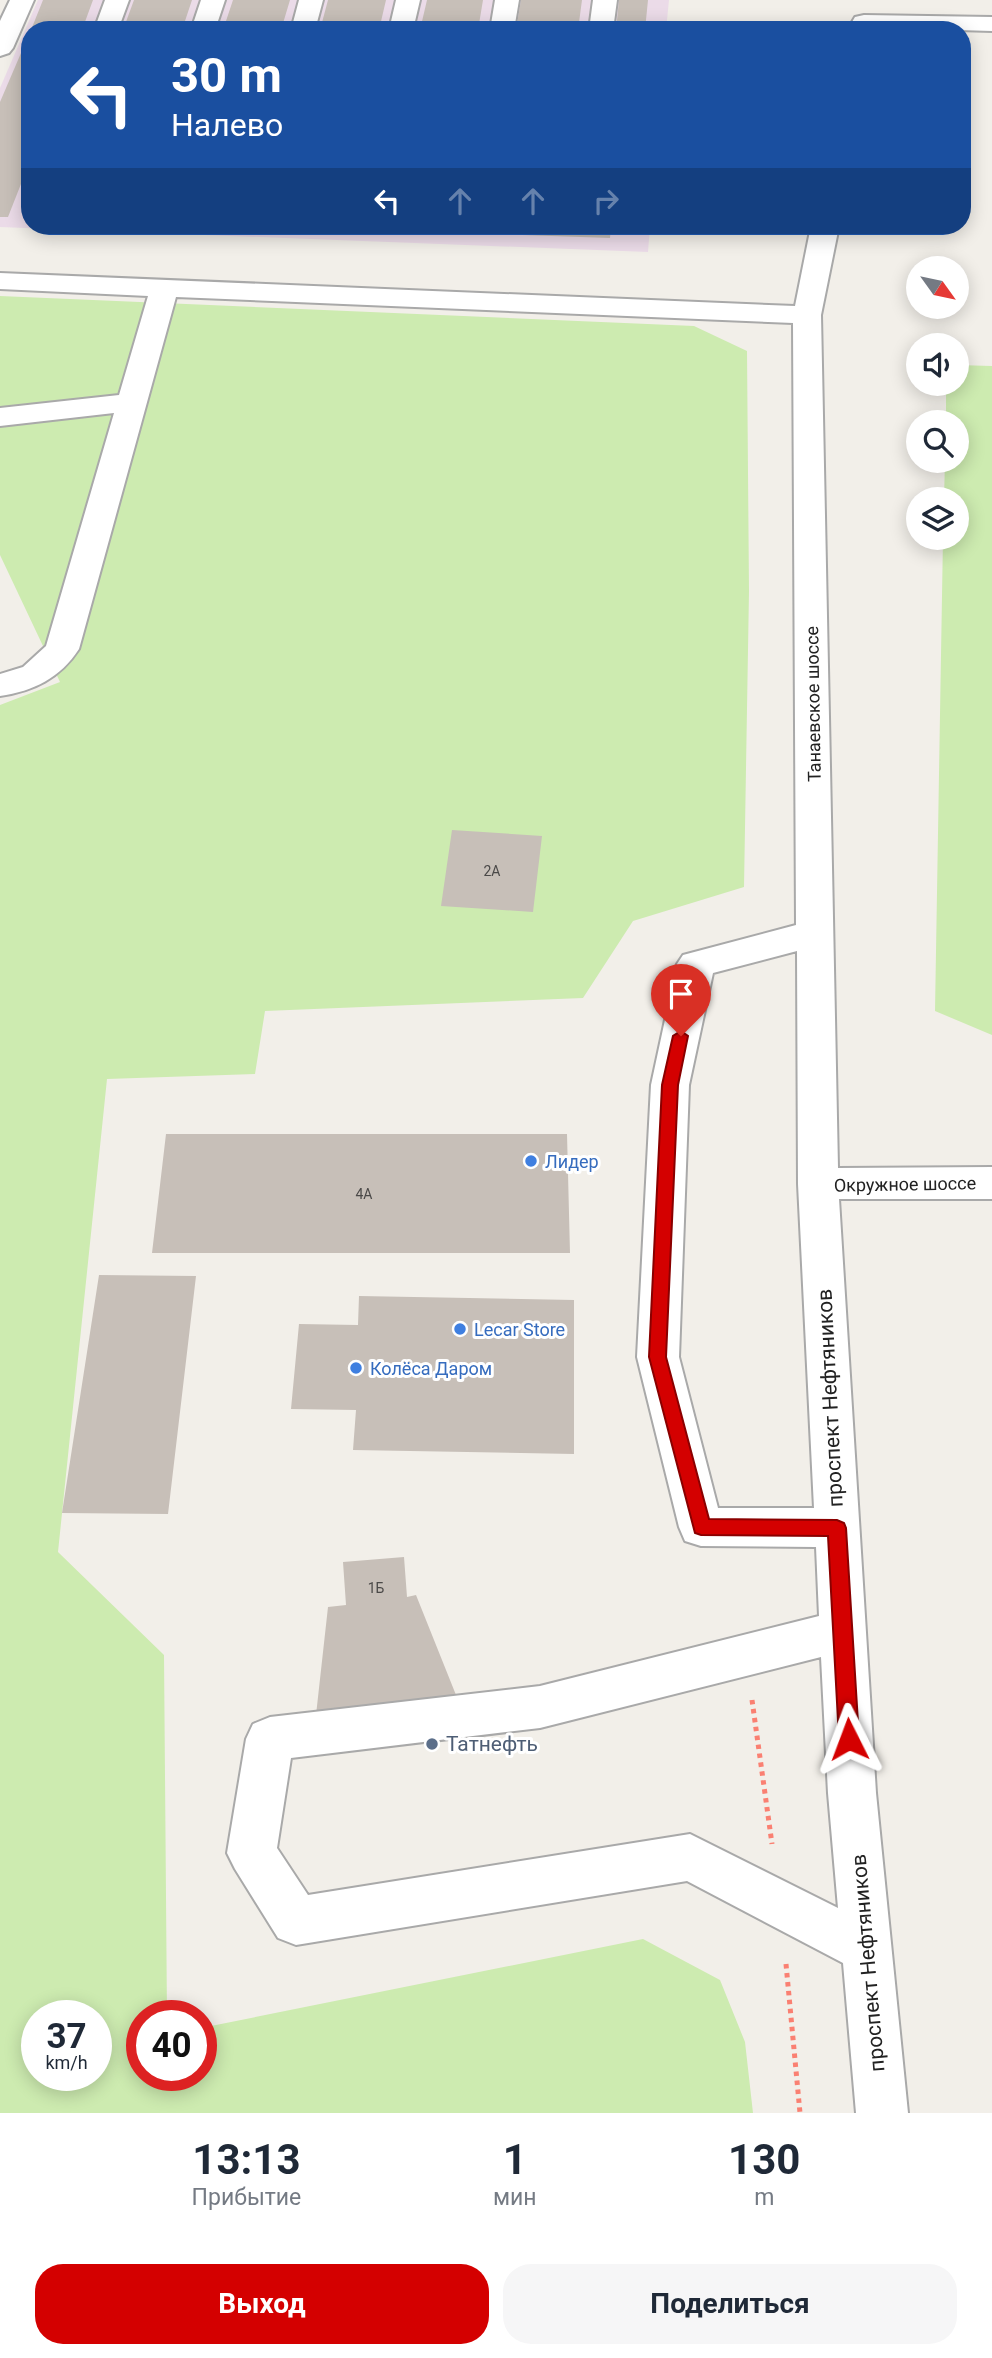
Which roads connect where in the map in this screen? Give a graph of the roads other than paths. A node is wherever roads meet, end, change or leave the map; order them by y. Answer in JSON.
{"nodes":[{"id":1,"x":22,"y":0,"type":"edge"},
{"id":2,"x":117,"y":0,"type":"edge"},
{"id":3,"x":213,"y":0,"type":"edge"},
{"id":4,"x":311,"y":0,"type":"edge"},
{"id":5,"x":408,"y":0,"type":"edge"},
{"id":6,"x":507,"y":0,"type":"edge"},
{"id":7,"x":605,"y":0,"type":"edge"},
{"id":8,"x":865,"y":17,"type":"edge"},
{"id":9,"x":109,"y":21,"type":"edge"},
{"id":10,"x":206,"y":21,"type":"edge"},
{"id":11,"x":305,"y":21,"type":"edge"},
{"id":12,"x":403,"y":21,"type":"edge"},
{"id":13,"x":504,"y":21,"type":"edge"},
{"id":14,"x":602,"y":21,"type":"edge"},
{"id":15,"x":938,"y":21,"type":"edge"},
{"id":16,"x":971,"y":23,"type":"edge"},
{"id":17,"x":992,"y":24,"type":"edge"},
{"id":18,"x":0,"y":48,"type":"edge"},
{"id":19,"x":823,"y":235,"type":"edge"},
{"id":20,"x":0,"y":281,"type":"edge"},
{"id":21,"x":163,"y":288,"type":"junction"},
{"id":22,"x":807,"y":315,"type":"junction"},
{"id":23,"x":132,"y":402,"type":"junction"},
{"id":24,"x":0,"y":418,"type":"edge"},
{"id":25,"x":0,"y":685,"type":"edge"},
{"id":26,"x":815,"y":933,"type":"junction"},
{"id":27,"x":992,"y":1183,"type":"edge"},
{"id":28,"x":818,"y":1185,"type":"junction"},
{"id":29,"x":837,"y":1528,"type":"junction"},
{"id":30,"x":843,"y":1631,"type":"junction"},
{"id":31,"x":866,"y":1949,"type":"junction"},
{"id":32,"x":881,"y":2113,"type":"edge"}],
"edges":[{"from":1,"to":18,"type":"street"},
{"from":2,"to":9,"type":"street"},
{"from":3,"to":10,"type":"street"},
{"from":4,"to":11,"type":"street"},
{"from":5,"to":12,"type":"street"},
{"from":6,"to":13,"type":"street"},
{"from":7,"to":14,"type":"street"},
{"from":8,"to":15,"type":"street"},
{"from":16,"to":17,"type":"street"},
{"from":19,"to":22,"type":"street","name":"Танаевское шоссе"},
{"from":20,"to":21,"type":"street"},
{"from":21,"to":22,"type":"street"},
{"from":21,"to":23,"type":"street"},
{"from":22,"to":26,"type":"street","name":"Танаевское шоссе"},
{"from":23,"to":24,"type":"street"},
{"from":23,"to":25,"type":"street"},
{"from":26,"to":28,"type":"street","name":"Танаевское шоссе"},
{"from":26,"to":29,"type":"street"},
{"from":27,"to":28,"type":"street","name":"Окружное шоссе"},
{"from":28,"to":29,"type":"street","name":"проспект Нефтяников"},
{"from":29,"to":30,"type":"street","name":"проспект Нефтяников"},
{"from":30,"to":31,"type":"street","name":"проспект Нефтяников"},
{"from":30,"to":31,"type":"street"},
{"from":31,"to":32,"type":"street","name":"проспект Нефтяников"}]}
